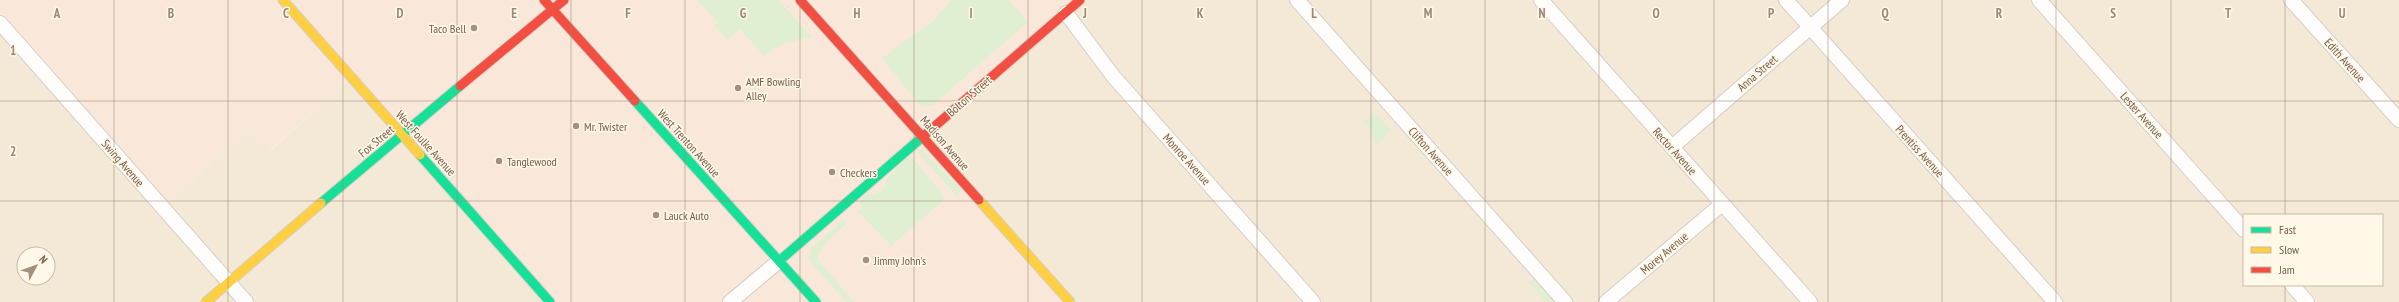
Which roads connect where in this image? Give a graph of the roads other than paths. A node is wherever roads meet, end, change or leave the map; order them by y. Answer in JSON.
{"nodes":[{"id":1,"x":283,"y":0,"type":"edge"},
{"id":2,"x":544,"y":0,"type":"edge"},
{"id":3,"x":564,"y":0,"type":"edge"},
{"id":4,"x":800,"y":0,"type":"edge"},
{"id":5,"x":1080,"y":0,"type":"edge"},
{"id":6,"x":1297,"y":0,"type":"edge"},
{"id":7,"x":1540,"y":0,"type":"edge"},
{"id":8,"x":1786,"y":0,"type":"edge"},
{"id":9,"x":1842,"y":0,"type":"edge"},
{"id":10,"x":2039,"y":0,"type":"edge"},
{"id":11,"x":2291,"y":0,"type":"edge"},
{"id":12,"x":552,"y":9,"type":"junction"},
{"id":13,"x":1066,"y":12,"type":"junction"},
{"id":14,"x":0,"y":23,"type":"edge"},
{"id":15,"x":1810,"y":28,"type":"junction"},
{"id":16,"x":2399,"y":120,"type":"edge"},
{"id":17,"x":402,"y":134,"type":"junction"},
{"id":18,"x":923,"y":136,"type":"junction"},
{"id":19,"x":1672,"y":147,"type":"junction"},
{"id":20,"x":1722,"y":204,"type":"junction"},
{"id":21,"x":2243,"y":229,"type":"edge"},
{"id":22,"x":779,"y":261,"type":"junction"},
{"id":23,"x":229,"y":282,"type":"junction"},
{"id":24,"x":2293,"y":286,"type":"edge"},
{"id":25,"x":206,"y":302,"type":"edge"},
{"id":26,"x":246,"y":302,"type":"edge"},
{"id":27,"x":550,"y":302,"type":"edge"},
{"id":28,"x":730,"y":302,"type":"edge"},
{"id":29,"x":816,"y":302,"type":"edge"},
{"id":30,"x":1070,"y":302,"type":"edge"},
{"id":31,"x":1313,"y":302,"type":"edge"},
{"id":32,"x":1565,"y":302,"type":"edge"},
{"id":33,"x":1606,"y":302,"type":"edge"},
{"id":34,"x":1810,"y":302,"type":"edge"},
{"id":35,"x":2055,"y":302,"type":"edge"},
{"id":36,"x":2307,"y":302,"type":"edge"}],
"edges":[{"from":1,"to":17,"type":"street","name":"West Foulke Avenue"},
{"from":2,"to":12,"type":"street","name":"West Trenton Avenue"},
{"from":3,"to":12,"type":"street","name":"Fox Street"},
{"from":4,"to":18,"type":"street","name":"Madison Avenue"},
{"from":5,"to":13,"type":"street","name":"Bolton Street"},
{"from":6,"to":32,"type":"street","name":"Clifton Avenue"},
{"from":7,"to":19,"type":"street","name":"Rector Avenue"},
{"from":8,"to":15,"type":"street","name":"Prentiss Avenue"},
{"from":9,"to":15,"type":"street","name":"Anna Street"},
{"from":10,"to":21,"type":"street","name":"Lester Avenue"},
{"from":11,"to":16,"type":"street","name":"Edith Avenue"},
{"from":12,"to":17,"type":"street","name":"Fox Street"},
{"from":12,"to":22,"type":"street","name":"West Trenton Avenue"},
{"from":13,"to":18,"type":"street","name":"Bolton Street"},
{"from":13,"to":31,"type":"street","name":"Monroe Avenue"},
{"from":14,"to":23,"type":"street","name":"Swing Avenue"},
{"from":15,"to":19,"type":"street","name":"Anna Street"},
{"from":15,"to":35,"type":"street","name":"Prentiss Avenue"},
{"from":17,"to":23,"type":"street","name":"Fox Street"},
{"from":17,"to":27,"type":"street","name":"West Foulke Avenue"},
{"from":18,"to":22,"type":"street","name":"Bolton Street"},
{"from":18,"to":30,"type":"street","name":"Madison Avenue"},
{"from":19,"to":20,"type":"street","name":"Rector Avenue"},
{"from":20,"to":33,"type":"street","name":"Morey Avenue"},
{"from":20,"to":34,"type":"street","name":"Rector Avenue"},
{"from":22,"to":28,"type":"street","name":"Bolton Street"},
{"from":22,"to":29,"type":"street","name":"West Trenton Avenue"},
{"from":23,"to":25,"type":"street","name":"Fox Street"},
{"from":23,"to":26,"type":"street","name":"Swing Avenue"},
{"from":24,"to":36,"type":"street"}]}
